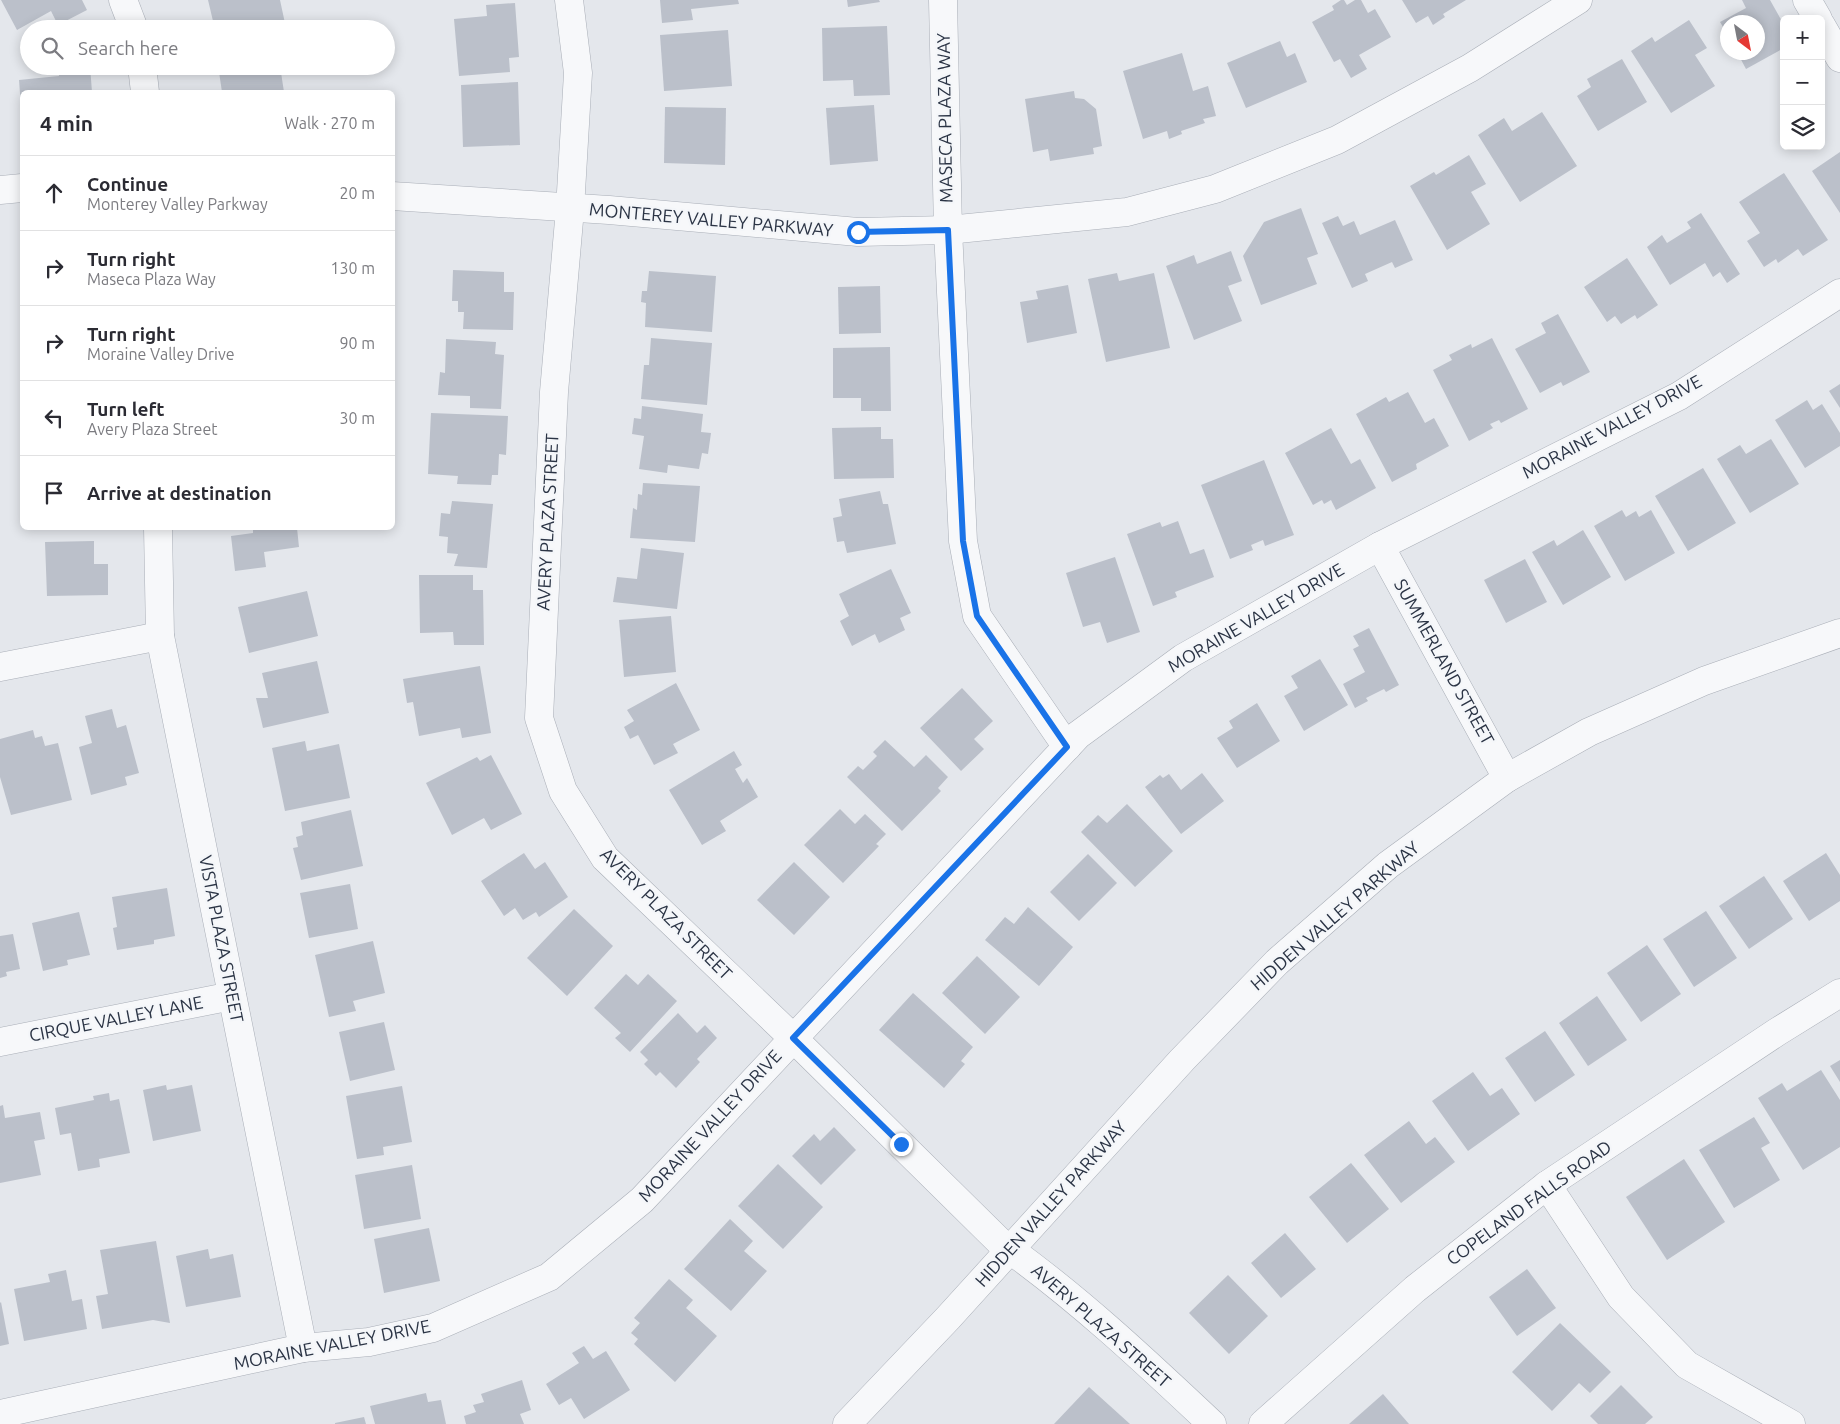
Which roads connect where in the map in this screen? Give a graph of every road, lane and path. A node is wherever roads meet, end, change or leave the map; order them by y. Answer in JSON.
{"nodes":[{"id":1,"x":123,"y":0,"type":"edge"},
{"id":2,"x":569,"y":0,"type":"edge"},
{"id":3,"x":943,"y":0,"type":"edge"},
{"id":4,"x":1578,"y":0,"type":"edge"},
{"id":5,"x":1807,"y":0,"type":"edge"},
{"id":6,"x":1816,"y":15,"type":"edge"},
{"id":7,"x":131,"y":20,"type":"edge"},
{"id":8,"x":1825,"y":32,"type":"edge"},
{"id":9,"x":1840,"y":58,"type":"edge"},
{"id":10,"x":143,"y":75,"type":"edge"},
{"id":11,"x":145,"y":90,"type":"edge"},
{"id":12,"x":20,"y":188,"type":"edge"},
{"id":13,"x":0,"y":190,"type":"edge"},
{"id":14,"x":395,"y":196,"type":"edge"},
{"id":15,"x":570,"y":209,"type":"junction"},
{"id":16,"x":948,"y":230,"type":"junction"},
{"id":17,"x":1840,"y":293,"type":"edge"},
{"id":18,"x":158,"y":530,"type":"edge"},
{"id":19,"x":1380,"y":546,"type":"junction"},
{"id":20,"x":1840,"y":633,"type":"edge"},
{"id":21,"x":160,"y":636,"type":"junction"},
{"id":22,"x":0,"y":667,"type":"edge"},
{"id":23,"x":1067,"y":747,"type":"junction"},
{"id":24,"x":1507,"y":778,"type":"junction"},
{"id":25,"x":1840,"y":993,"type":"edge"},
{"id":26,"x":232,"y":996,"type":"junction"},
{"id":27,"x":793,"y":1038,"type":"junction"},
{"id":28,"x":0,"y":1042,"type":"edge"},
{"id":29,"x":1548,"y":1185,"type":"junction"},
{"id":30,"x":1010,"y":1250,"type":"junction"},
{"id":31,"x":303,"y":1348,"type":"junction"},
{"id":32,"x":0,"y":1414,"type":"edge"},
{"id":33,"x":847,"y":1424,"type":"edge"},
{"id":34,"x":1212,"y":1424,"type":"edge"},
{"id":35,"x":1263,"y":1424,"type":"edge"},
{"id":36,"x":1791,"y":1424,"type":"edge"}],
"edges":[{"from":1,"to":7,"type":"street"},
{"from":2,"to":15,"type":"street","name":"AVERY PLAZA STREET"},
{"from":3,"to":16,"type":"street","name":"MASECA PLAZA WAY"},
{"from":4,"to":16,"type":"street","name":"MONTEREY VALLEY PARKWAY"},
{"from":5,"to":6,"type":"street"},
{"from":8,"to":9,"type":"street"},
{"from":10,"to":11,"type":"street"},
{"from":12,"to":13,"type":"street"},
{"from":14,"to":15,"type":"street","name":"MONTEREY VALLEY PARKWAY"},
{"from":15,"to":16,"type":"street","name":"MONTEREY VALLEY PARKWAY"},
{"from":15,"to":27,"type":"street","name":"AVERY PLAZA STREET"},
{"from":16,"to":23,"type":"street","name":"MASECA PLAZA WAY"},
{"from":17,"to":19,"type":"street","name":"MORAINE VALLEY DRIVE"},
{"from":18,"to":21,"type":"street","name":"VISTA PLAZA STREET"},
{"from":19,"to":23,"type":"street","name":"MORAINE VALLEY DRIVE"},
{"from":19,"to":24,"type":"street","name":"SUMMERLAND STREET"},
{"from":20,"to":24,"type":"street","name":"HIDDEN VALLEY PARKWAY"},
{"from":21,"to":22,"type":"street"},
{"from":21,"to":26,"type":"street","name":"VISTA PLAZA STREET"},
{"from":23,"to":27,"type":"street","name":"MORAINE VALLEY DRIVE"},
{"from":24,"to":30,"type":"street","name":"HIDDEN VALLEY PARKWAY"},
{"from":25,"to":29,"type":"street","name":"COPELAND FALLS ROAD"},
{"from":26,"to":28,"type":"street","name":"CIRQUE VALLEY LANE"},
{"from":26,"to":31,"type":"street","name":"VISTA PLAZA STREET"},
{"from":27,"to":30,"type":"street","name":"AVERY PLAZA STREET"},
{"from":27,"to":31,"type":"street","name":"MORAINE VALLEY DRIVE"},
{"from":29,"to":35,"type":"street","name":"COPELAND FALLS ROAD"},
{"from":29,"to":36,"type":"street"},
{"from":30,"to":33,"type":"street","name":"HIDDEN VALLEY PARKWAY"},
{"from":30,"to":34,"type":"street","name":"AVERY PLAZA STREET"},
{"from":31,"to":32,"type":"street","name":"MORAINE VALLEY DRIVE"}]}
